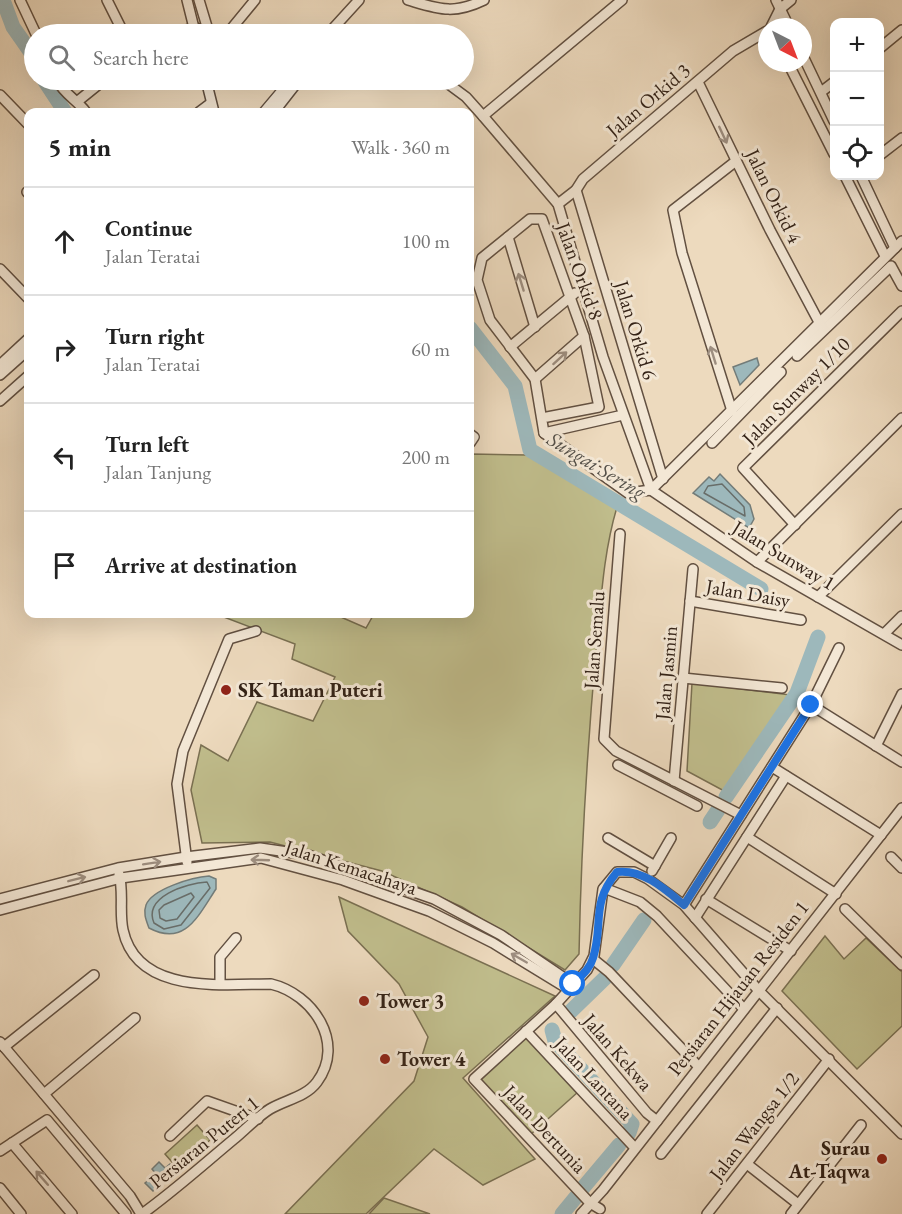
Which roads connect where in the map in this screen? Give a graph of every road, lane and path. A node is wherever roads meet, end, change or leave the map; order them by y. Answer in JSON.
{"nodes":[{"id":1,"x":20,"y":0,"type":"edge"},
{"id":2,"x":107,"y":0,"type":"edge"},
{"id":3,"x":187,"y":0,"type":"edge"},
{"id":4,"x":199,"y":0,"type":"edge"},
{"id":5,"x":255,"y":0,"type":"edge"},
{"id":6,"x":359,"y":0,"type":"edge"},
{"id":7,"x":408,"y":0,"type":"edge"},
{"id":8,"x":484,"y":0,"type":"edge"},
{"id":9,"x":622,"y":0,"type":"edge"},
{"id":10,"x":791,"y":0,"type":"edge"},
{"id":11,"x":778,"y":4,"type":"edge"},
{"id":12,"x":785,"y":18,"type":"edge"},
{"id":13,"x":31,"y":24,"type":"edge"},
{"id":14,"x":119,"y":24,"type":"edge"},
{"id":15,"x":193,"y":24,"type":"edge"},
{"id":16,"x":206,"y":24,"type":"edge"},
{"id":17,"x":236,"y":24,"type":"edge"},
{"id":18,"x":337,"y":24,"type":"edge"},
{"id":19,"x":902,"y":30,"type":"edge"},
{"id":20,"x":758,"y":36,"type":"edge"},
{"id":21,"x":884,"y":44,"type":"edge"},
{"id":22,"x":793,"y":72,"type":"edge"},
{"id":23,"x":811,"y":72,"type":"edge"},
{"id":24,"x":698,"y":82,"type":"junction"},
{"id":25,"x":830,"y":85,"type":"edge"},
{"id":26,"x":65,"y":90,"type":"edge"},
{"id":27,"x":91,"y":90,"type":"edge"},
{"id":28,"x":208,"y":90,"type":"edge"},
{"id":29,"x":283,"y":90,"type":"edge"},
{"id":30,"x":291,"y":90,"type":"edge"},
{"id":31,"x":457,"y":90,"type":"edge"},
{"id":32,"x":821,"y":92,"type":"junction"},
{"id":33,"x":0,"y":95,"type":"edge"},
{"id":34,"x":78,"y":100,"type":"junction"},
{"id":35,"x":211,"y":103,"type":"junction"},
{"id":36,"x":83,"y":108,"type":"edge"},
{"id":37,"x":204,"y":108,"type":"edge"},
{"id":38,"x":213,"y":108,"type":"edge"},
{"id":39,"x":267,"y":108,"type":"edge"},
{"id":40,"x":277,"y":108,"type":"edge"},
{"id":41,"x":830,"y":113,"type":"edge"},
{"id":42,"x":483,"y":116,"type":"junction"},
{"id":43,"x":24,"y":120,"type":"edge"},
{"id":44,"x":902,"y":138,"type":"edge"},
{"id":45,"x":830,"y":146,"type":"edge"},
{"id":46,"x":884,"y":151,"type":"edge"},
{"id":47,"x":736,"y":160,"type":"junction"},
{"id":48,"x":847,"y":180,"type":"edge"},
{"id":49,"x":863,"y":180,"type":"edge"},
{"id":50,"x":576,"y":190,"type":"junction"},
{"id":51,"x":558,"y":204,"type":"junction"},
{"id":52,"x":508,"y":237,"type":"junction"},
{"id":53,"x":899,"y":244,"type":"edge"},
{"id":54,"x":885,"y":256,"type":"junction"},
{"id":55,"x":0,"y":269,"type":"edge"},
{"id":56,"x":902,"y":286,"type":"edge"},
{"id":57,"x":582,"y":288,"type":"junction"},
{"id":58,"x":24,"y":294,"type":"edge"},
{"id":59,"x":571,"y":296,"type":"junction"},
{"id":60,"x":902,"y":311,"type":"edge"},
{"id":61,"x":820,"y":324,"type":"junction"},
{"id":62,"x":535,"y":327,"type":"junction"},
{"id":63,"x":584,"y":336,"type":"junction"},
{"id":64,"x":24,"y":343,"type":"edge"},
{"id":65,"x":510,"y":347,"type":"junction"},
{"id":66,"x":24,"y":354,"type":"edge"},
{"id":67,"x":603,"y":357,"type":"junction"},
{"id":68,"x":589,"y":361,"type":"junction"},
{"id":69,"x":0,"y":365,"type":"edge"},
{"id":70,"x":0,"y":375,"type":"edge"},
{"id":71,"x":24,"y":379,"type":"edge"},
{"id":72,"x":535,"y":379,"type":"junction"},
{"id":73,"x":0,"y":400,"type":"edge"},
{"id":74,"x":732,"y":411,"type":"junction"},
{"id":75,"x":623,"y":415,"type":"junction"},
{"id":76,"x":542,"y":418,"type":"junction"},
{"id":77,"x":902,"y":418,"type":"edge"},
{"id":78,"x":544,"y":433,"type":"junction"},
{"id":79,"x":712,"y":443,"type":"dead end"},
{"id":80,"x":663,"y":479,"type":"junction"},
{"id":81,"x":651,"y":490,"type":"junction"},
{"id":82,"x":902,"y":514,"type":"edge"},
{"id":83,"x":795,"y":525,"type":"junction"},
{"id":84,"x":620,"y":534,"type":"dead end"},
{"id":85,"x":757,"y":562,"type":"junction"},
{"id":86,"x":693,"y":569,"type":"dead end"},
{"id":87,"x":818,"y":597,"type":"junction"},
{"id":88,"x":690,"y":601,"type":"junction"},
{"id":89,"x":902,"y":616,"type":"edge"},
{"id":90,"x":801,"y":620,"type":"dead end"},
{"id":91,"x":256,"y":631,"type":"dead end"},
{"id":92,"x":884,"y":634,"type":"junction"},
{"id":93,"x":902,"y":645,"type":"edge"},
{"id":94,"x":839,"y":648,"type":"dead end"},
{"id":95,"x":683,"y":678,"type":"junction"},
{"id":96,"x":782,"y":688,"type":"dead end"},
{"id":97,"x":902,"y":694,"type":"edge"},
{"id":98,"x":811,"y":705,"type":"junction"},
{"id":99,"x":876,"y":746,"type":"junction"},
{"id":100,"x":902,"y":762,"type":"edge"},
{"id":101,"x":618,"y":765,"type":"dead end"},
{"id":102,"x":772,"y":766,"type":"junction"},
{"id":103,"x":786,"y":776,"type":"junction"},
{"id":104,"x":674,"y":781,"type":"junction"},
{"id":105,"x":697,"y":806,"type":"dead end"},
{"id":106,"x":902,"y":808,"type":"edge"},
{"id":107,"x":741,"y":815,"type":"junction"},
{"id":108,"x":881,"y":835,"type":"junction"},
{"id":109,"x":608,"y":837,"type":"dead end"},
{"id":110,"x":747,"y":837,"type":"junction"},
{"id":111,"x":671,"y":838,"type":"dead end"},
{"id":112,"x":891,"y":857,"type":"dead end"},
{"id":113,"x":187,"y":862,"type":"junction"},
{"id":114,"x":655,"y":866,"type":"junction"},
{"id":115,"x":902,"y":868,"type":"edge"},
{"id":116,"x":119,"y":873,"type":"junction"},
{"id":117,"x":648,"y":879,"type":"junction"},
{"id":118,"x":604,"y":888,"type":"junction"},
{"id":119,"x":836,"y":894,"type":"junction"},
{"id":120,"x":0,"y":899,"type":"edge"},
{"id":121,"x":706,"y":899,"type":"junction"},
{"id":122,"x":684,"y":905,"type":"junction"},
{"id":123,"x":845,"y":909,"type":"dead end"},
{"id":124,"x":0,"y":910,"type":"edge"},
{"id":125,"x":695,"y":918,"type":"junction"},
{"id":126,"x":236,"y":938,"type":"dead end"},
{"id":127,"x":791,"y":951,"type":"junction"},
{"id":128,"x":593,"y":959,"type":"junction"},
{"id":129,"x":902,"y":964,"type":"edge"},
{"id":130,"x":94,"y":975,"type":"dead end"},
{"id":131,"x":220,"y":984,"type":"junction"},
{"id":132,"x":571,"y":987,"type":"junction"},
{"id":133,"x":759,"y":991,"type":"junction"},
{"id":134,"x":556,"y":1004,"type":"junction"},
{"id":135,"x":777,"y":1008,"type":"junction"},
{"id":136,"x":744,"y":1009,"type":"junction"},
{"id":137,"x":135,"y":1018,"type":"dead end"},
{"id":138,"x":526,"y":1031,"type":"junction"},
{"id":139,"x":2,"y":1044,"type":"edge"},
{"id":140,"x":829,"y":1059,"type":"junction"},
{"id":141,"x":698,"y":1066,"type":"junction"},
{"id":142,"x":44,"y":1094,"type":"junction"},
{"id":143,"x":258,"y":1119,"type":"junction"},
{"id":144,"x":657,"y":1121,"type":"junction"},
{"id":145,"x":861,"y":1125,"type":"dead end"},
{"id":146,"x":902,"y":1134,"type":"edge"},
{"id":147,"x":170,"y":1136,"type":"dead end"},
{"id":148,"x":12,"y":1143,"type":"junction"},
{"id":149,"x":635,"y":1148,"type":"junction"},
{"id":150,"x":0,"y":1151,"type":"edge"},
{"id":151,"x":661,"y":1154,"type":"dead end"},
{"id":152,"x":747,"y":1164,"type":"junction"},
{"id":153,"x":0,"y":1188,"type":"edge"},
{"id":154,"x":603,"y":1190,"type":"junction"},
{"id":155,"x":590,"y":1203,"type":"junction"},
{"id":156,"x":798,"y":1204,"type":"junction"},
{"id":157,"x":598,"y":1211,"type":"edge"},
{"id":158,"x":21,"y":1214,"type":"edge"},
{"id":159,"x":72,"y":1214,"type":"edge"},
{"id":160,"x":126,"y":1214,"type":"edge"},
{"id":161,"x":141,"y":1214,"type":"edge"},
{"id":162,"x":580,"y":1214,"type":"edge"},
{"id":163,"x":707,"y":1214,"type":"edge"},
{"id":164,"x":791,"y":1214,"type":"edge"}],
"edges":[{"from":1,"to":13,"type":"street"},
{"from":2,"to":14,"type":"street"},
{"from":3,"to":15,"type":"street"},
{"from":4,"to":16,"type":"street"},
{"from":5,"to":17,"type":"street"},
{"from":6,"to":18,"type":"street"},
{"from":7,"to":8,"type":"street"},
{"from":9,"to":42,"type":"street"},
{"from":10,"to":11,"type":"street"},
{"from":11,"to":12,"type":"street"},
{"from":19,"to":21,"type":"street"},
{"from":20,"to":24,"type":"street","name":"Jalan Orkid 3"},
{"from":22,"to":45,"type":"street"},
{"from":23,"to":32,"type":"street"},
{"from":24,"to":47,"type":"street","name":"Jalan Orkid 4","one_way":true},
{"from":24,"to":50,"type":"street","name":"Jalan Orkid 3"},
{"from":25,"to":32,"type":"street"},
{"from":26,"to":34,"type":"street"},
{"from":27,"to":34,"type":"street"},
{"from":28,"to":35,"type":"street"},
{"from":29,"to":39,"type":"street"},
{"from":30,"to":40,"type":"street"},
{"from":31,"to":42,"type":"street"},
{"from":32,"to":41,"type":"street"},
{"from":33,"to":43,"type":"street"},
{"from":34,"to":36,"type":"street"},
{"from":35,"to":37,"type":"street"},
{"from":35,"to":38,"type":"street"},
{"from":42,"to":51,"type":"street"},
{"from":44,"to":46,"type":"street"},
{"from":47,"to":61,"type":"street","name":"Jalan Orkid 4"},
{"from":74,"to":47,"type":"street","one_way":true},
{"from":48,"to":54,"type":"street"},
{"from":49,"to":53,"type":"street"},
{"from":50,"to":51,"type":"street","name":"Jalan Orkid 3"},
{"from":50,"to":80,"type":"street","name":"Jalan Orkid 6"},
{"from":51,"to":57,"type":"street"},
{"from":52,"to":59,"type":"street","name":"Jalan Orkid 8"},
{"from":62,"to":52,"type":"street","one_way":true},
{"from":52,"to":65,"type":"street"},
{"from":53,"to":54,"type":"street"},
{"from":54,"to":61,"type":"street"},
{"from":55,"to":58,"type":"street"},
{"from":56,"to":79,"type":"street"},
{"from":57,"to":59,"type":"street"},
{"from":57,"to":67,"type":"street"},
{"from":59,"to":62,"type":"street"},
{"from":59,"to":63,"type":"street","name":"Jalan Orkid 8"},
{"from":60,"to":83,"type":"street","name":"Jalan Sunway 1/10"},
{"from":61,"to":74,"type":"street"},
{"from":62,"to":65,"type":"street"},
{"from":63,"to":68,"type":"street","name":"Jalan Orkid 8"},
{"from":72,"to":63,"type":"street","one_way":true},
{"from":64,"to":69,"type":"street"},
{"from":65,"to":72,"type":"street"},
{"from":66,"to":70,"type":"street"},
{"from":67,"to":68,"type":"street"},
{"from":67,"to":75,"type":"street"},
{"from":68,"to":76,"type":"street","name":"Jalan Orkid 8"},
{"from":71,"to":73,"type":"street"},
{"from":72,"to":76,"type":"street"},
{"from":74,"to":80,"type":"street"},
{"from":75,"to":78,"type":"street"},
{"from":75,"to":81,"type":"street"},
{"from":76,"to":78,"type":"street"},
{"from":77,"to":83,"type":"street"},
{"from":78,"to":81,"type":"street"},
{"from":80,"to":81,"type":"street"},
{"from":81,"to":85,"type":"street","name":"Jalan Sunway 1"},
{"from":82,"to":87,"type":"street"},
{"from":83,"to":85,"type":"street"},
{"from":84,"to":104,"type":"street","name":"Jalan Semalu"},
{"from":85,"to":87,"type":"street","name":"Jalan Sunway 1"},
{"from":86,"to":88,"type":"street","name":"Jalan Jasmin"},
{"from":87,"to":92,"type":"street","name":"Jalan Sunway 1"},
{"from":88,"to":90,"type":"street","name":"Jalan Daisy"},
{"from":88,"to":95,"type":"street","name":"Jalan Jasmin"},
{"from":89,"to":92,"type":"street"},
{"from":91,"to":113,"type":"street"},
{"from":92,"to":93,"type":"street","name":"Jalan Sunway 1"},
{"from":94,"to":98,"type":"street"},
{"from":95,"to":96,"type":"street"},
{"from":95,"to":104,"type":"street","name":"Jalan Jasmin"},
{"from":97,"to":99,"type":"street"},
{"from":98,"to":99,"type":"street"},
{"from":98,"to":102,"type":"street"},
{"from":99,"to":100,"type":"street"},
{"from":101,"to":105,"type":"street"},
{"from":102,"to":103,"type":"street"},
{"from":102,"to":107,"type":"street"},
{"from":103,"to":108,"type":"street"},
{"from":103,"to":110,"type":"street"},
{"from":104,"to":107,"type":"street"},
{"from":106,"to":108,"type":"street","name":"Persiaran Hijauan Residen 1"},
{"from":107,"to":122,"type":"street"},
{"from":108,"to":119,"type":"street","name":"Persiaran Hijauan Residen 1"},
{"from":109,"to":114,"type":"street"},
{"from":110,"to":119,"type":"street"},
{"from":110,"to":121,"type":"street"},
{"from":111,"to":114,"type":"street"},
{"from":112,"to":115,"type":"street"},
{"from":113,"to":116,"type":"street","name":"Jalan Kemacahaya"},
{"from":132,"to":113,"type":"street","name":"Jalan Kemacahaya","one_way":true},
{"from":113,"to":132,"type":"street","name":"Jalan Kemacahaya"},
{"from":114,"to":117,"type":"street"},
{"from":120,"to":116,"type":"street","name":"Jalan Kemacahaya","one_way":true},
{"from":116,"to":124,"type":"street","name":"Jalan Kemacahaya"},
{"from":116,"to":131,"type":"street","name":"Persiaran Puteri 1"},
{"from":117,"to":118,"type":"street"},
{"from":117,"to":122,"type":"street"},
{"from":118,"to":128,"type":"street"},
{"from":118,"to":136,"type":"street"},
{"from":119,"to":127,"type":"street","name":"Persiaran Hijauan Residen 1"},
{"from":121,"to":125,"type":"street"},
{"from":121,"to":127,"type":"street"},
{"from":122,"to":125,"type":"street"},
{"from":123,"to":129,"type":"street"},
{"from":125,"to":133,"type":"street"},
{"from":126,"to":131,"type":"street"},
{"from":127,"to":133,"type":"street","name":"Persiaran Hijauan Residen 1"},
{"from":128,"to":132,"type":"street"},
{"from":128,"to":141,"type":"street"},
{"from":130,"to":139,"type":"street"},
{"from":131,"to":143,"type":"street","name":"Persiaran Puteri 1"},
{"from":132,"to":134,"type":"street"},
{"from":133,"to":135,"type":"street"},
{"from":133,"to":136,"type":"street","name":"Persiaran Hijauan Residen 1"},
{"from":134,"to":138,"type":"street"},
{"from":134,"to":144,"type":"street","name":"Jalan Kekwa"},
{"from":135,"to":140,"type":"street"},
{"from":135,"to":151,"type":"street"},
{"from":136,"to":141,"type":"street","name":"Persiaran Hijauan Residen 1"},
{"from":137,"to":142,"type":"street"},
{"from":138,"to":149,"type":"street","name":"Jalan Lantana"},
{"from":138,"to":155,"type":"street","name":"Jalan Dertunia"},
{"from":139,"to":142,"type":"street"},
{"from":140,"to":146,"type":"street"},
{"from":140,"to":152,"type":"street","name":"Jalan Wangsa 1/2"},
{"from":141,"to":144,"type":"street","name":"Persiaran Hijauan Residen 1"},
{"from":142,"to":161,"type":"street"},
{"from":143,"to":147,"type":"street"},
{"from":143,"to":161,"type":"street","name":"Persiaran Puteri 1"},
{"from":144,"to":149,"type":"street","name":"Persiaran Hijauan Residen 1"},
{"from":145,"to":156,"type":"street"},
{"from":148,"to":150,"type":"street"},
{"from":159,"to":148,"type":"street","one_way":true},
{"from":148,"to":160,"type":"street"},
{"from":149,"to":154,"type":"street","name":"Persiaran Hijauan Residen 1"},
{"from":152,"to":156,"type":"street"},
{"from":152,"to":163,"type":"street","name":"Jalan Wangsa 1/2"},
{"from":153,"to":158,"type":"street"},
{"from":154,"to":155,"type":"street","name":"Persiaran Hijauan Residen 1"},
{"from":154,"to":157,"type":"street","name":"Persiaran Hijauan Residen 1"},
{"from":155,"to":157,"type":"street","name":"Jalan Dertunia"},
{"from":155,"to":162,"type":"street","name":"Persiaran Hijauan Residen 1"},
{"from":156,"to":164,"type":"street"}]}
